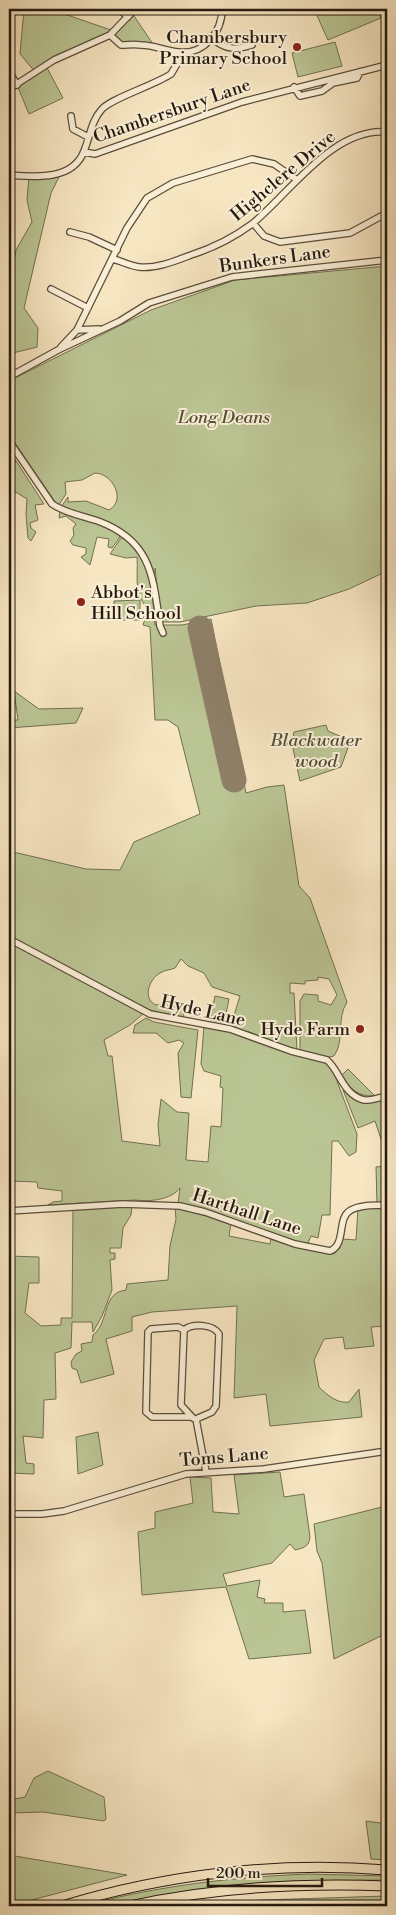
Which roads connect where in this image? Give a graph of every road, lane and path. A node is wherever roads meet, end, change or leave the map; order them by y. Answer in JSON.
{"nodes":[{"id":1,"x":119,"y":9,"type":"edge"},
{"id":2,"x":135,"y":9,"type":"edge"},
{"id":3,"x":222,"y":9,"type":"edge"},
{"id":4,"x":128,"y":17,"type":"junction"},
{"id":5,"x":110,"y":35,"type":"junction"},
{"id":6,"x":212,"y":38,"type":"junction"},
{"id":7,"x":252,"y":45,"type":"dead end"},
{"id":8,"x":179,"y":52,"type":"junction"},
{"id":9,"x":387,"y":65,"type":"edge"},
{"id":10,"x":9,"y":71,"type":"edge"},
{"id":11,"x":360,"y":72,"type":"junction"},
{"id":12,"x":17,"y":85,"type":"junction"},
{"id":13,"x":294,"y":87,"type":"junction"},
{"id":14,"x":9,"y":89,"type":"edge"},
{"id":15,"x":71,"y":116,"type":"dead end"},
{"id":16,"x":387,"y":132,"type":"edge"},
{"id":17,"x":88,"y":137,"type":"junction"},
{"id":18,"x":84,"y":152,"type":"junction"},
{"id":19,"x":9,"y":175,"type":"edge"},
{"id":20,"x":297,"y":180,"type":"junction"},
{"id":21,"x":387,"y":213,"type":"edge"},
{"id":22,"x":253,"y":223,"type":"junction"},
{"id":23,"x":70,"y":232,"type":"dead end"},
{"id":24,"x":117,"y":250,"type":"junction"},
{"id":25,"x":113,"y":258,"type":"junction"},
{"id":26,"x":387,"y":260,"type":"edge"},
{"id":27,"x":50,"y":289,"type":"dead end"},
{"id":28,"x":88,"y":308,"type":"junction"},
{"id":29,"x":104,"y":329,"type":"junction"},
{"id":30,"x":76,"y":330,"type":"junction"},
{"id":31,"x":58,"y":350,"type":"junction"},
{"id":32,"x":9,"y":377,"type":"edge"},
{"id":33,"x":9,"y":441,"type":"edge"},
{"id":34,"x":163,"y":633,"type":"dead end"},
{"id":35,"x":9,"y":939,"type":"edge"},
{"id":36,"x":387,"y":1096,"type":"edge"},
{"id":37,"x":387,"y":1205,"type":"edge"},
{"id":38,"x":9,"y":1211,"type":"edge"},
{"id":39,"x":184,"y":1330,"type":"junction"},
{"id":40,"x":181,"y":1407,"type":"junction"},
{"id":41,"x":176,"y":1417,"type":"junction"},
{"id":42,"x":193,"y":1418,"type":"junction"},
{"id":43,"x":387,"y":1451,"type":"edge"},
{"id":44,"x":206,"y":1472,"type":"junction"},
{"id":45,"x":9,"y":1514,"type":"edge"},
{"id":46,"x":387,"y":1870,"type":"edge"},
{"id":47,"x":387,"y":1886,"type":"edge"},
{"id":48,"x":62,"y":1906,"type":"edge"},
{"id":49,"x":130,"y":1906,"type":"edge"}],
"edges":[{"from":1,"to":4,"type":"street"},
{"from":2,"to":4,"type":"street"},
{"from":3,"to":6,"type":"street"},
{"from":4,"to":5,"type":"street"},
{"from":5,"to":8,"type":"street"},
{"from":5,"to":12,"type":"street"},
{"from":6,"to":7,"type":"street"},
{"from":6,"to":8,"type":"street"},
{"from":8,"to":17,"type":"street"},
{"from":9,"to":11,"type":"street","name":"Chambersbury Lane"},
{"from":10,"to":12,"type":"street"},
{"from":11,"to":13,"type":"street","name":"Chambersbury Lane"},
{"from":11,"to":13,"type":"street","name":"Chambersbury Lane"},
{"from":12,"to":14,"type":"street"},
{"from":13,"to":18,"type":"street","name":"Chambersbury Lane"},
{"from":15,"to":17,"type":"street"},
{"from":16,"to":20,"type":"street","name":"Highclere Drive"},
{"from":17,"to":18,"type":"street"},
{"from":18,"to":19,"type":"street","name":"Chambersbury Lane"},
{"from":20,"to":22,"type":"street","name":"Highclere Drive"},
{"from":20,"to":24,"type":"street"},
{"from":21,"to":22,"type":"street"},
{"from":22,"to":25,"type":"street","name":"Highclere Drive"},
{"from":23,"to":24,"type":"street"},
{"from":24,"to":25,"type":"street"},
{"from":25,"to":28,"type":"street"},
{"from":26,"to":29,"type":"street","name":"Bunkers Lane"},
{"from":27,"to":28,"type":"street"},
{"from":28,"to":30,"type":"street"},
{"from":29,"to":30,"type":"street"},
{"from":29,"to":31,"type":"street","name":"Bunkers Lane"},
{"from":30,"to":31,"type":"street"},
{"from":31,"to":32,"type":"street","name":"Bunkers Lane"},
{"from":33,"to":34,"type":"street"},
{"from":35,"to":36,"type":"street","name":"Hyde Lane"},
{"from":37,"to":38,"type":"street","name":"Harthall Lane"},
{"from":39,"to":40,"type":"street"},
{"from":39,"to":41,"type":"street"},
{"from":39,"to":42,"type":"street"},
{"from":40,"to":41,"type":"street"},
{"from":40,"to":42,"type":"street"},
{"from":41,"to":42,"type":"street"},
{"from":42,"to":44,"type":"street"},
{"from":43,"to":44,"type":"street","name":"Toms Lane"},
{"from":44,"to":45,"type":"street","name":"Toms Lane"},
{"from":46,"to":48,"type":"highway"},
{"from":47,"to":49,"type":"highway"}]}
